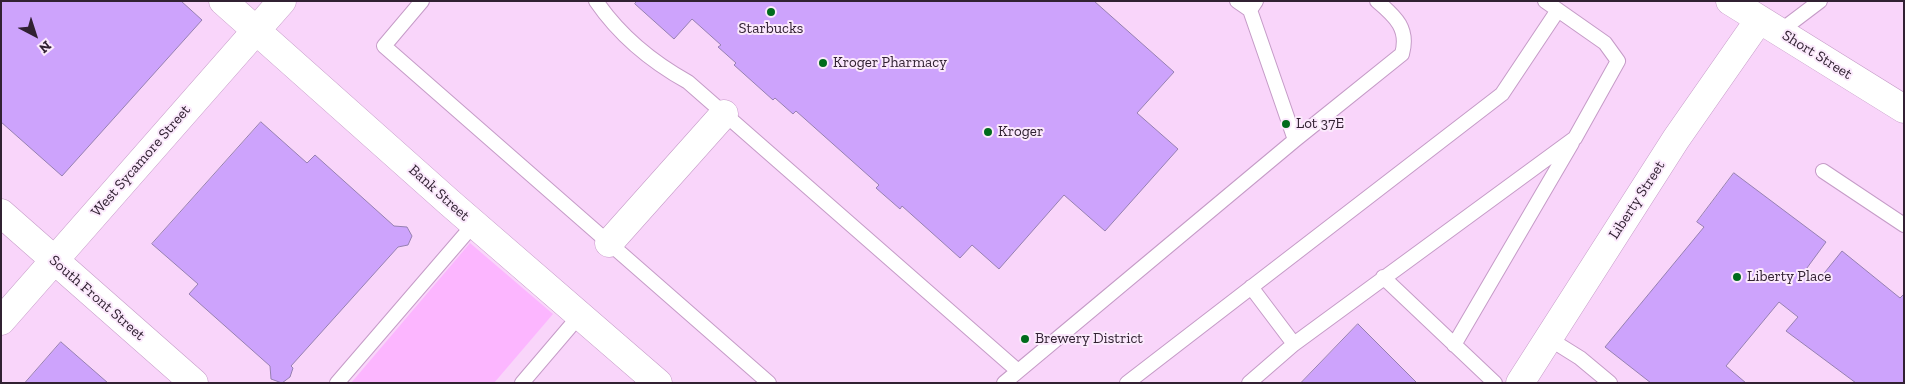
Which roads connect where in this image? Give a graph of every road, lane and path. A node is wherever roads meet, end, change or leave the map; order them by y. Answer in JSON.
{"nodes":[{"id":1,"x":223,"y":1,"type":"edge"},
{"id":2,"x":282,"y":1,"type":"edge"},
{"id":3,"x":422,"y":1,"type":"edge"},
{"id":4,"x":596,"y":1,"type":"edge"},
{"id":5,"x":1237,"y":1,"type":"edge"},
{"id":6,"x":1377,"y":1,"type":"edge"},
{"id":7,"x":1545,"y":1,"type":"edge"},
{"id":8,"x":1730,"y":1,"type":"edge"},
{"id":9,"x":1820,"y":1,"type":"edge"},
{"id":10,"x":1253,"y":5,"type":"edge"},
{"id":11,"x":1558,"y":10,"type":"junction"},
{"id":12,"x":1769,"y":26,"type":"junction"},
{"id":13,"x":257,"y":30,"type":"junction"},
{"id":14,"x":1904,"y":109,"type":"edge"},
{"id":15,"x":724,"y":114,"type":"junction"},
{"id":16,"x":1575,"y":138,"type":"junction"},
{"id":17,"x":1294,"y":140,"type":"junction"},
{"id":18,"x":1823,"y":171,"type":"dead end"},
{"id":19,"x":1,"y":213,"type":"edge"},
{"id":20,"x":474,"y":224,"type":"junction"},
{"id":21,"x":1904,"y":224,"type":"edge"},
{"id":22,"x":609,"y":243,"type":"junction"},
{"id":23,"x":54,"y":260,"type":"junction"},
{"id":24,"x":1383,"y":277,"type":"junction"},
{"id":25,"x":1251,"y":287,"type":"junction"},
{"id":26,"x":580,"y":315,"type":"junction"},
{"id":27,"x":1,"y":321,"type":"edge"},
{"id":28,"x":1548,"y":338,"type":"junction"},
{"id":29,"x":1294,"y":344,"type":"junction"},
{"id":30,"x":1454,"y":345,"type":"junction"},
{"id":31,"x":1018,"y":371,"type":"junction"},
{"id":32,"x":194,"y":383,"type":"edge"},
{"id":33,"x":337,"y":383,"type":"edge"},
{"id":34,"x":522,"y":383,"type":"edge"},
{"id":35,"x":658,"y":383,"type":"edge"},
{"id":36,"x":769,"y":383,"type":"edge"},
{"id":37,"x":1004,"y":383,"type":"edge"},
{"id":38,"x":1127,"y":383,"type":"edge"},
{"id":39,"x":1249,"y":383,"type":"edge"},
{"id":40,"x":1495,"y":383,"type":"edge"},
{"id":41,"x":1520,"y":383,"type":"edge"},
{"id":42,"x":1610,"y":383,"type":"edge"}],
"edges":[{"from":1,"to":13,"type":"street","name":"Bank Street"},
{"from":2,"to":13,"type":"street","name":"West Sycamore Street"},
{"from":3,"to":22,"type":"lane"},
{"from":4,"to":15,"type":"lane"},
{"from":5,"to":10,"type":"lane"},
{"from":6,"to":17,"type":"lane"},
{"from":7,"to":11,"type":"lane"},
{"from":8,"to":12,"type":"street","name":"Short Street"},
{"from":9,"to":12,"type":"lane"},
{"from":10,"to":17,"type":"lane"},
{"from":11,"to":16,"type":"lane"},
{"from":11,"to":25,"type":"lane"},
{"from":12,"to":14,"type":"street","name":"Short Street"},
{"from":12,"to":28,"type":"street","name":"Liberty Street"},
{"from":13,"to":20,"type":"street","name":"Bank Street"},
{"from":13,"to":23,"type":"street","name":"West Sycamore Street"},
{"from":15,"to":22,"type":"street"},
{"from":15,"to":31,"type":"lane"},
{"from":16,"to":24,"type":"lane"},
{"from":16,"to":30,"type":"lane"},
{"from":17,"to":31,"type":"lane"},
{"from":18,"to":21,"type":"lane"},
{"from":19,"to":23,"type":"street","name":"South Front Street"},
{"from":20,"to":26,"type":"street","name":"Bank Street"},
{"from":20,"to":33,"type":"lane"},
{"from":22,"to":36,"type":"lane"},
{"from":23,"to":27,"type":"street","name":"West Sycamore Street"},
{"from":23,"to":32,"type":"street","name":"South Front Street"},
{"from":24,"to":29,"type":"lane"},
{"from":24,"to":30,"type":"lane"},
{"from":25,"to":29,"type":"lane"},
{"from":25,"to":38,"type":"lane"},
{"from":26,"to":34,"type":"lane"},
{"from":26,"to":35,"type":"street","name":"Bank Street"},
{"from":28,"to":41,"type":"street","name":"Liberty Street"},
{"from":28,"to":42,"type":"lane"},
{"from":29,"to":39,"type":"lane"},
{"from":30,"to":40,"type":"lane"},
{"from":31,"to":37,"type":"lane"}]}
